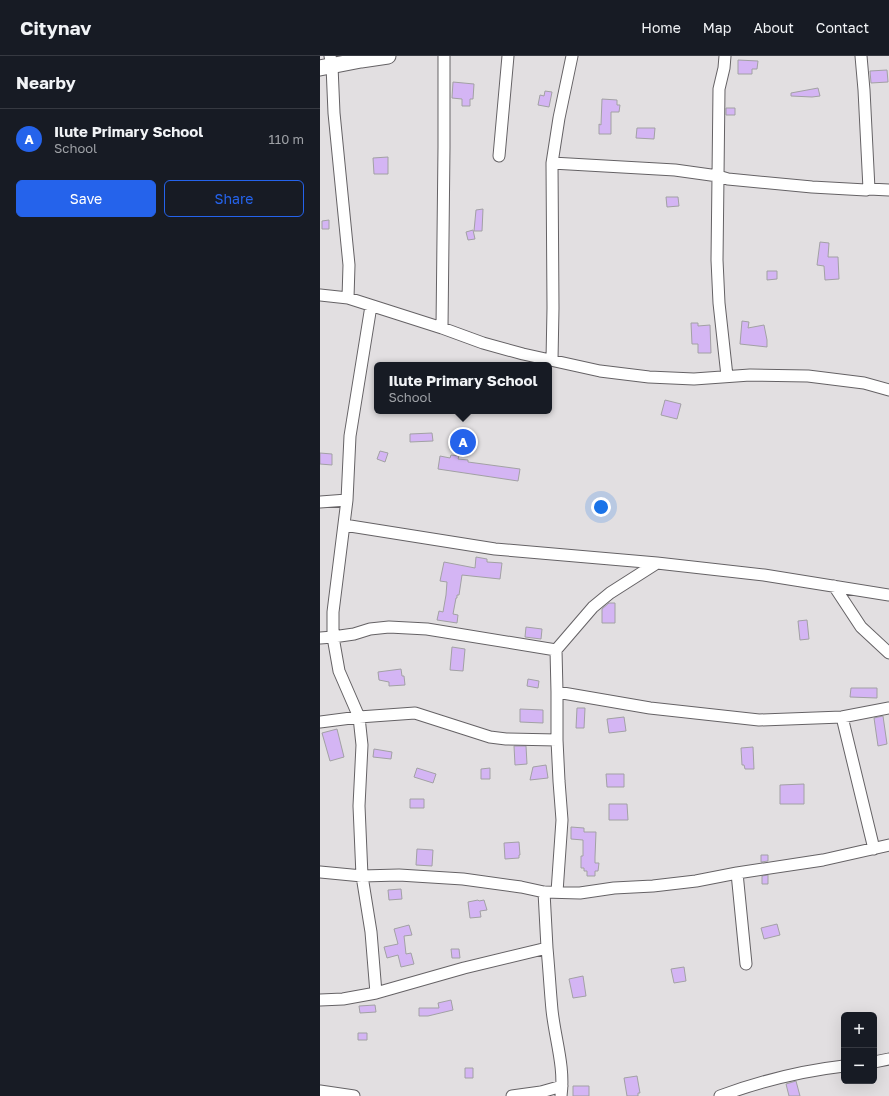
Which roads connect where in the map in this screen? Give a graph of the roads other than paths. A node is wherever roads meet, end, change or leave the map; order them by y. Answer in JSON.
{"nodes":[{"id":1,"x":388,"y":56,"type":"edge"},
{"id":2,"x":444,"y":56,"type":"edge"},
{"id":3,"x":508,"y":56,"type":"edge"},
{"id":4,"x":572,"y":56,"type":"edge"},
{"id":5,"x":725,"y":56,"type":"edge"},
{"id":6,"x":861,"y":56,"type":"edge"},
{"id":7,"x":327,"y":63,"type":"edge"},
{"id":8,"x":499,"y":156,"type":"dead end"},
{"id":9,"x":552,"y":163,"type":"junction"},
{"id":10,"x":718,"y":176,"type":"junction"},
{"id":11,"x":869,"y":189,"type":"junction"},
{"id":12,"x":889,"y":190,"type":"edge"},
{"id":13,"x":320,"y":295,"type":"edge"},
{"id":14,"x":348,"y":298,"type":"junction"},
{"id":15,"x":371,"y":306,"type":"junction"},
{"id":16,"x":442,"y":328,"type":"junction"},
{"id":17,"x":552,"y":360,"type":"junction"},
{"id":18,"x":727,"y":376,"type":"junction"},
{"id":19,"x":889,"y":390,"type":"edge"},
{"id":20,"x":347,"y":500,"type":"junction"},
{"id":21,"x":320,"y":502,"type":"edge"},
{"id":22,"x":344,"y":525,"type":"junction"},
{"id":23,"x":658,"y":563,"type":"junction"},
{"id":24,"x":834,"y":586,"type":"junction"},
{"id":25,"x":889,"y":595,"type":"edge"},
{"id":26,"x":333,"y":637,"type":"junction"},
{"id":27,"x":320,"y":638,"type":"edge"},
{"id":28,"x":556,"y":650,"type":"junction"},
{"id":29,"x":889,"y":653,"type":"edge"},
{"id":30,"x":557,"y":692,"type":"junction"},
{"id":31,"x":889,"y":708,"type":"edge"},
{"id":32,"x":359,"y":717,"type":"junction"},
{"id":33,"x":842,"y":717,"type":"junction"},
{"id":34,"x":320,"y":722,"type":"edge"},
{"id":35,"x":557,"y":740,"type":"junction"},
{"id":36,"x":889,"y":845,"type":"edge"},
{"id":37,"x":874,"y":849,"type":"junction"},
{"id":38,"x":320,"y":872,"type":"edge"},
{"id":39,"x":737,"y":873,"type":"junction"},
{"id":40,"x":362,"y":876,"type":"junction"},
{"id":41,"x":544,"y":892,"type":"junction"},
{"id":42,"x":557,"y":892,"type":"junction"},
{"id":43,"x":547,"y":948,"type":"junction"},
{"id":44,"x":746,"y":964,"type":"dead end"},
{"id":45,"x":376,"y":993,"type":"junction"},
{"id":46,"x":320,"y":1000,"type":"edge"},
{"id":47,"x":889,"y":1059,"type":"edge"},
{"id":48,"x":877,"y":1061,"type":"edge"},
{"id":49,"x":841,"y":1066,"type":"edge"},
{"id":50,"x":320,"y":1091,"type":"edge"},
{"id":51,"x":562,"y":1091,"type":"edge"},
{"id":52,"x":354,"y":1096,"type":"edge"},
{"id":53,"x":512,"y":1096,"type":"edge"},
{"id":54,"x":720,"y":1096,"type":"edge"}],
"edges":[{"from":1,"to":7,"type":"street"},
{"from":2,"to":16,"type":"street"},
{"from":3,"to":8,"type":"street"},
{"from":4,"to":9,"type":"street"},
{"from":5,"to":10,"type":"street"},
{"from":6,"to":11,"type":"street"},
{"from":7,"to":14,"type":"street"},
{"from":9,"to":10,"type":"street"},
{"from":9,"to":17,"type":"street"},
{"from":10,"to":11,"type":"street"},
{"from":10,"to":18,"type":"street"},
{"from":11,"to":12,"type":"street"},
{"from":13,"to":14,"type":"street"},
{"from":14,"to":15,"type":"street"},
{"from":15,"to":16,"type":"street"},
{"from":15,"to":20,"type":"street"},
{"from":16,"to":17,"type":"street"},
{"from":17,"to":18,"type":"street"},
{"from":18,"to":19,"type":"street"},
{"from":20,"to":21,"type":"street"},
{"from":20,"to":22,"type":"street"},
{"from":22,"to":23,"type":"street"},
{"from":22,"to":26,"type":"street"},
{"from":23,"to":24,"type":"street"},
{"from":23,"to":28,"type":"street"},
{"from":24,"to":25,"type":"street"},
{"from":24,"to":29,"type":"street"},
{"from":26,"to":27,"type":"street"},
{"from":26,"to":28,"type":"street"},
{"from":26,"to":32,"type":"street"},
{"from":28,"to":30,"type":"street"},
{"from":30,"to":33,"type":"street"},
{"from":30,"to":35,"type":"street"},
{"from":31,"to":33,"type":"street"},
{"from":32,"to":34,"type":"street"},
{"from":32,"to":35,"type":"street"},
{"from":32,"to":40,"type":"street"},
{"from":33,"to":37,"type":"street"},
{"from":35,"to":42,"type":"street"},
{"from":36,"to":37,"type":"street"},
{"from":37,"to":39,"type":"street"},
{"from":38,"to":40,"type":"street"},
{"from":39,"to":42,"type":"street"},
{"from":39,"to":44,"type":"street"},
{"from":40,"to":41,"type":"street"},
{"from":40,"to":45,"type":"street"},
{"from":41,"to":42,"type":"street"},
{"from":41,"to":43,"type":"street"},
{"from":43,"to":45,"type":"street"},
{"from":43,"to":51,"type":"street"},
{"from":45,"to":46,"type":"street"},
{"from":47,"to":48,"type":"street"},
{"from":49,"to":54,"type":"street"},
{"from":50,"to":52,"type":"street"},
{"from":51,"to":53,"type":"street"}]}
